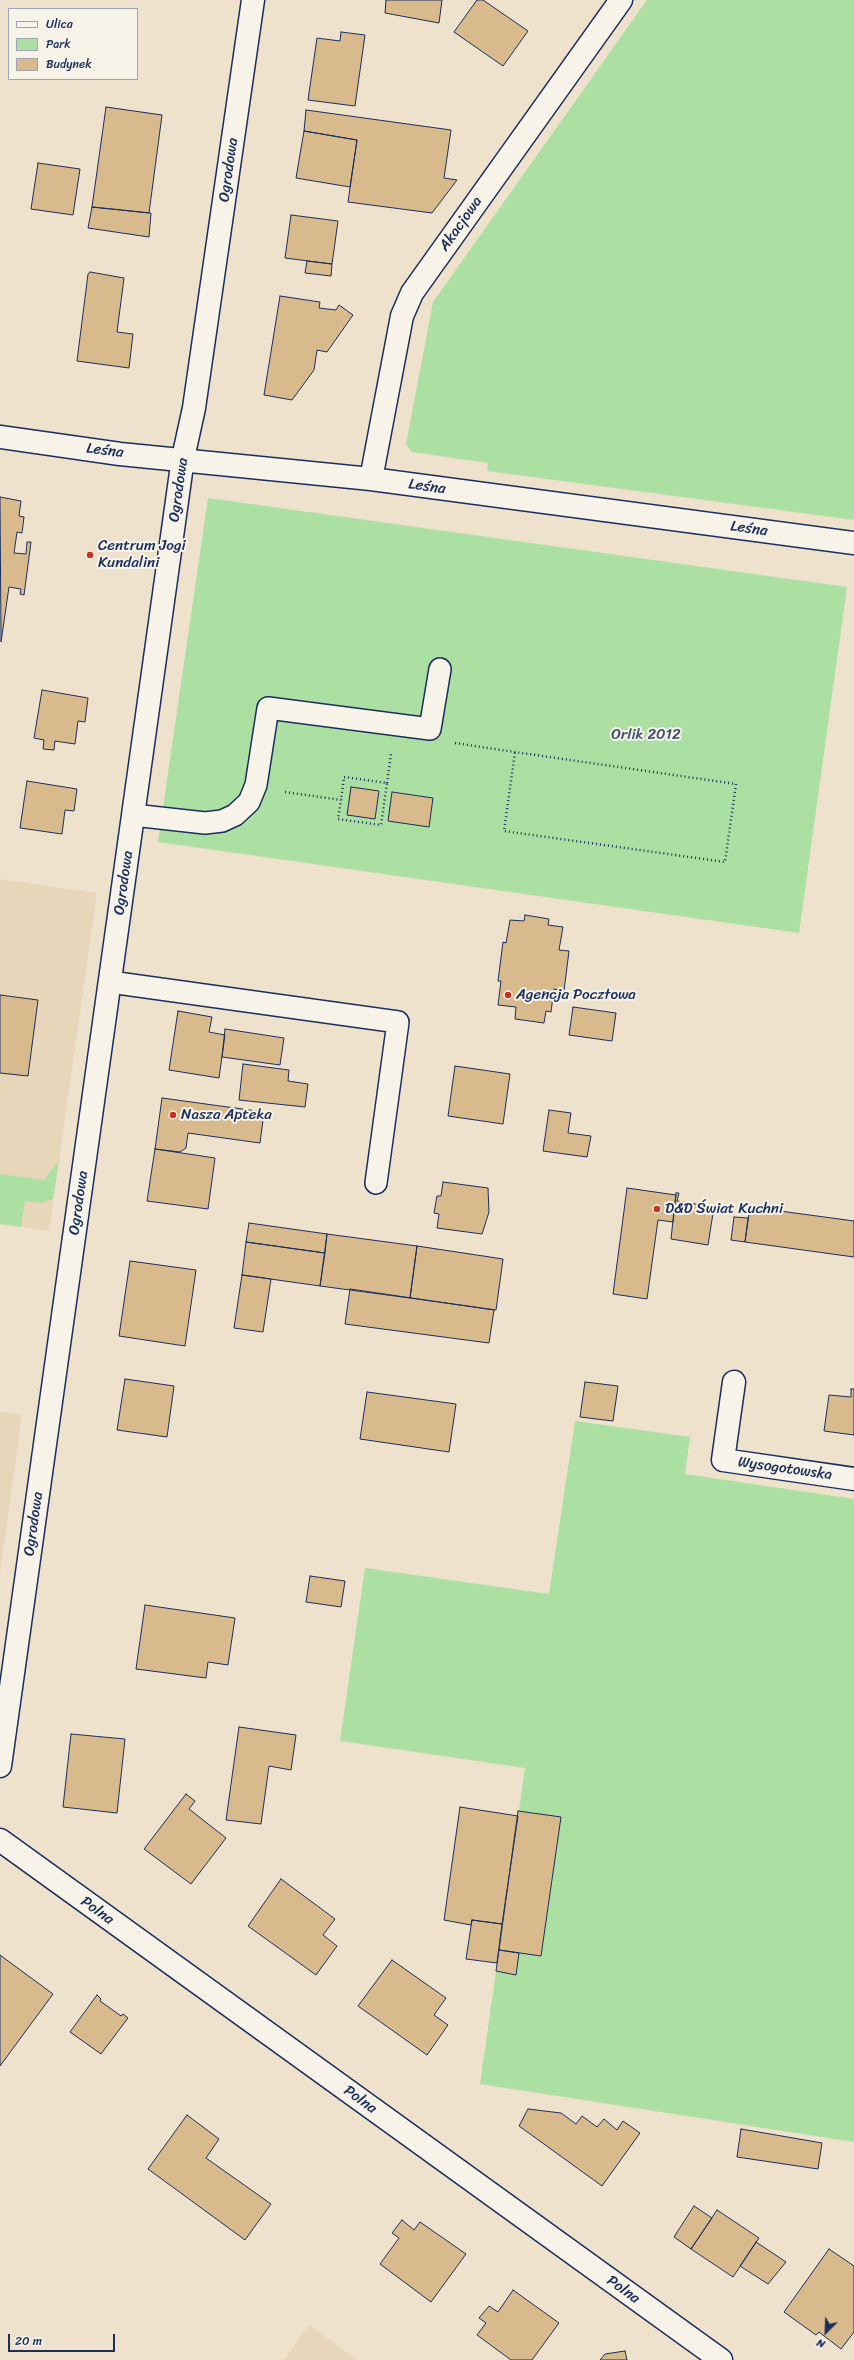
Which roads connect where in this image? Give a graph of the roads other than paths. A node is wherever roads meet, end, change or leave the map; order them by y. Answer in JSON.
{"nodes":[{"id":1,"x":253,"y":0,"type":"edge"},
{"id":2,"x":620,"y":0,"type":"edge"},
{"id":3,"x":0,"y":437,"type":"edge"},
{"id":4,"x":184,"y":458,"type":"junction"},
{"id":5,"x":371,"y":479,"type":"junction"},
{"id":6,"x":854,"y":543,"type":"edge"},
{"id":7,"x":440,"y":669,"type":"dead end"},
{"id":8,"x":133,"y":814,"type":"junction"},
{"id":9,"x":110,"y":982,"type":"junction"},
{"id":10,"x":376,"y":1183,"type":"dead end"},
{"id":11,"x":734,"y":1382,"type":"dead end"},
{"id":12,"x":854,"y":1479,"type":"edge"},
{"id":13,"x":0,"y":1766,"type":"edge"},
{"id":14,"x":0,"y":1840,"type":"edge"},
{"id":15,"x":721,"y":2360,"type":"edge"}],
"edges":[{"from":1,"to":4,"type":"street","name":"Ogrodowa"},
{"from":2,"to":5,"type":"street","name":"Akacjowa"},
{"from":3,"to":4,"type":"street","name":"Leśna"},
{"from":4,"to":5,"type":"street","name":"Leśna"},
{"from":4,"to":8,"type":"street","name":"Ogrodowa"},
{"from":5,"to":6,"type":"street","name":"Leśna"},
{"from":7,"to":8,"type":"lane"},
{"from":8,"to":9,"type":"street","name":"Ogrodowa"},
{"from":9,"to":10,"type":"lane"},
{"from":9,"to":13,"type":"street","name":"Ogrodowa"},
{"from":11,"to":12,"type":"street","name":"Wysogotowska"},
{"from":14,"to":15,"type":"street","name":"Polna"}]}
